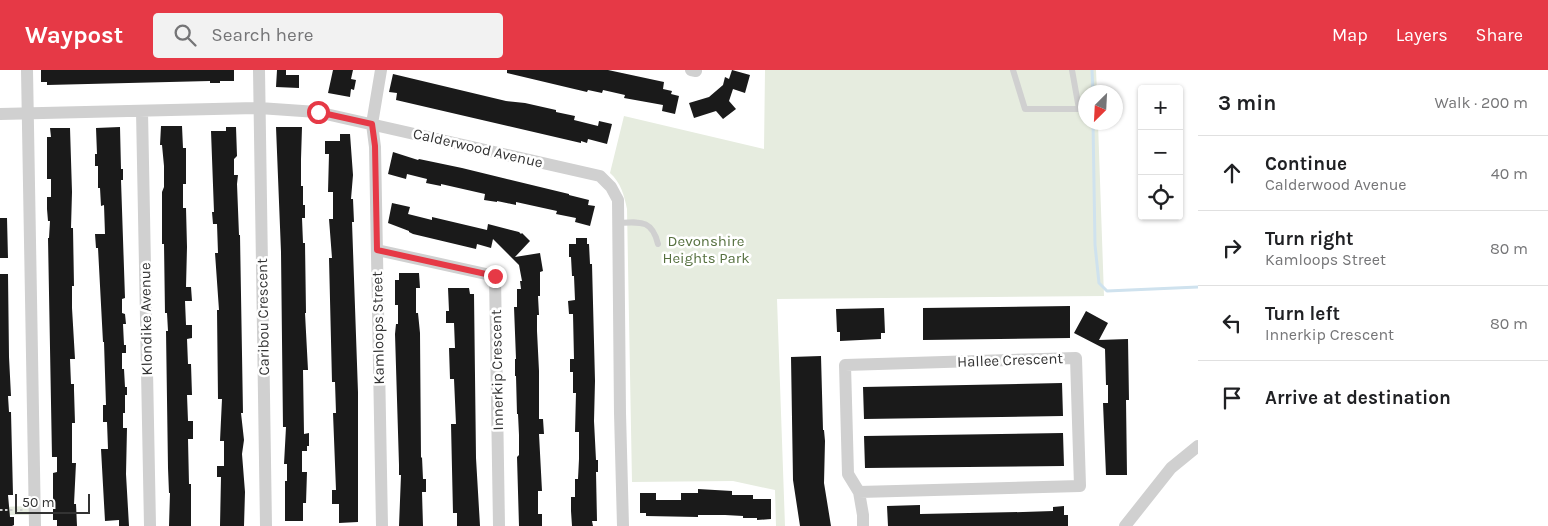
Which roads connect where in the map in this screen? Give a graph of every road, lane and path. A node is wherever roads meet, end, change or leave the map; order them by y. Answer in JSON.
{"nodes":[{"id":1,"x":27,"y":70,"type":"edge"},
{"id":2,"x":258,"y":70,"type":"edge"},
{"id":3,"x":381,"y":70,"type":"edge"},
{"id":4,"x":1013,"y":70,"type":"edge"},
{"id":5,"x":1072,"y":70,"type":"edge"},
{"id":6,"x":259,"y":108,"type":"junction"},
{"id":7,"x":142,"y":111,"type":"junction"},
{"id":8,"x":0,"y":114,"type":"edge"},
{"id":9,"x":27,"y":114,"type":"junction"},
{"id":10,"x":372,"y":124,"type":"junction"},
{"id":11,"x":618,"y":223,"type":"junction"},
{"id":12,"x":658,"y":244,"type":"dead end"},
{"id":13,"x":377,"y":250,"type":"junction"},
{"id":14,"x":1198,"y":446,"type":"edge"},
{"id":15,"x":859,"y":492,"type":"junction"},
{"id":16,"x":0,"y":510,"type":"edge"},
{"id":17,"x":28,"y":510,"type":"dead end"},
{"id":18,"x":35,"y":526,"type":"edge"},
{"id":19,"x":150,"y":526,"type":"edge"},
{"id":20,"x":266,"y":526,"type":"edge"},
{"id":21,"x":382,"y":526,"type":"edge"},
{"id":22,"x":499,"y":526,"type":"edge"},
{"id":23,"x":623,"y":526,"type":"edge"},
{"id":24,"x":863,"y":526,"type":"edge"},
{"id":25,"x":1124,"y":526,"type":"edge"}],
"edges":[{"from":1,"to":9,"type":"street"},
{"from":2,"to":6,"type":"street","name":"Caribou Crescent"},
{"from":3,"to":10,"type":"street","name":"Kamloops Street"},
{"from":4,"to":5,"type":"lane"},
{"from":6,"to":7,"type":"street","name":"Calderwood Avenue"},
{"from":6,"to":10,"type":"street","name":"Calderwood Avenue"},
{"from":6,"to":20,"type":"street","name":"Caribou Crescent"},
{"from":7,"to":9,"type":"street","name":"Calderwood Avenue"},
{"from":7,"to":19,"type":"street","name":"Klondike Avenue"},
{"from":8,"to":9,"type":"street","name":"Calderwood Avenue"},
{"from":9,"to":18,"type":"street"},
{"from":10,"to":11,"type":"street","name":"Calderwood Avenue"},
{"from":10,"to":13,"type":"street","name":"Kamloops Street"},
{"from":11,"to":12,"type":"lane"},
{"from":11,"to":23,"type":"street","name":"Calderwood Avenue"},
{"from":13,"to":21,"type":"street","name":"Kamloops Street"},
{"from":13,"to":22,"type":"street","name":"Innerkip Crescent"},
{"from":14,"to":25,"type":"street"},
{"from":15,"to":15,"type":"street","name":"Hallee Crescent"},
{"from":15,"to":24,"type":"street","name":"Hallee Crescent"},
{"from":16,"to":17,"type":"path"}]}
